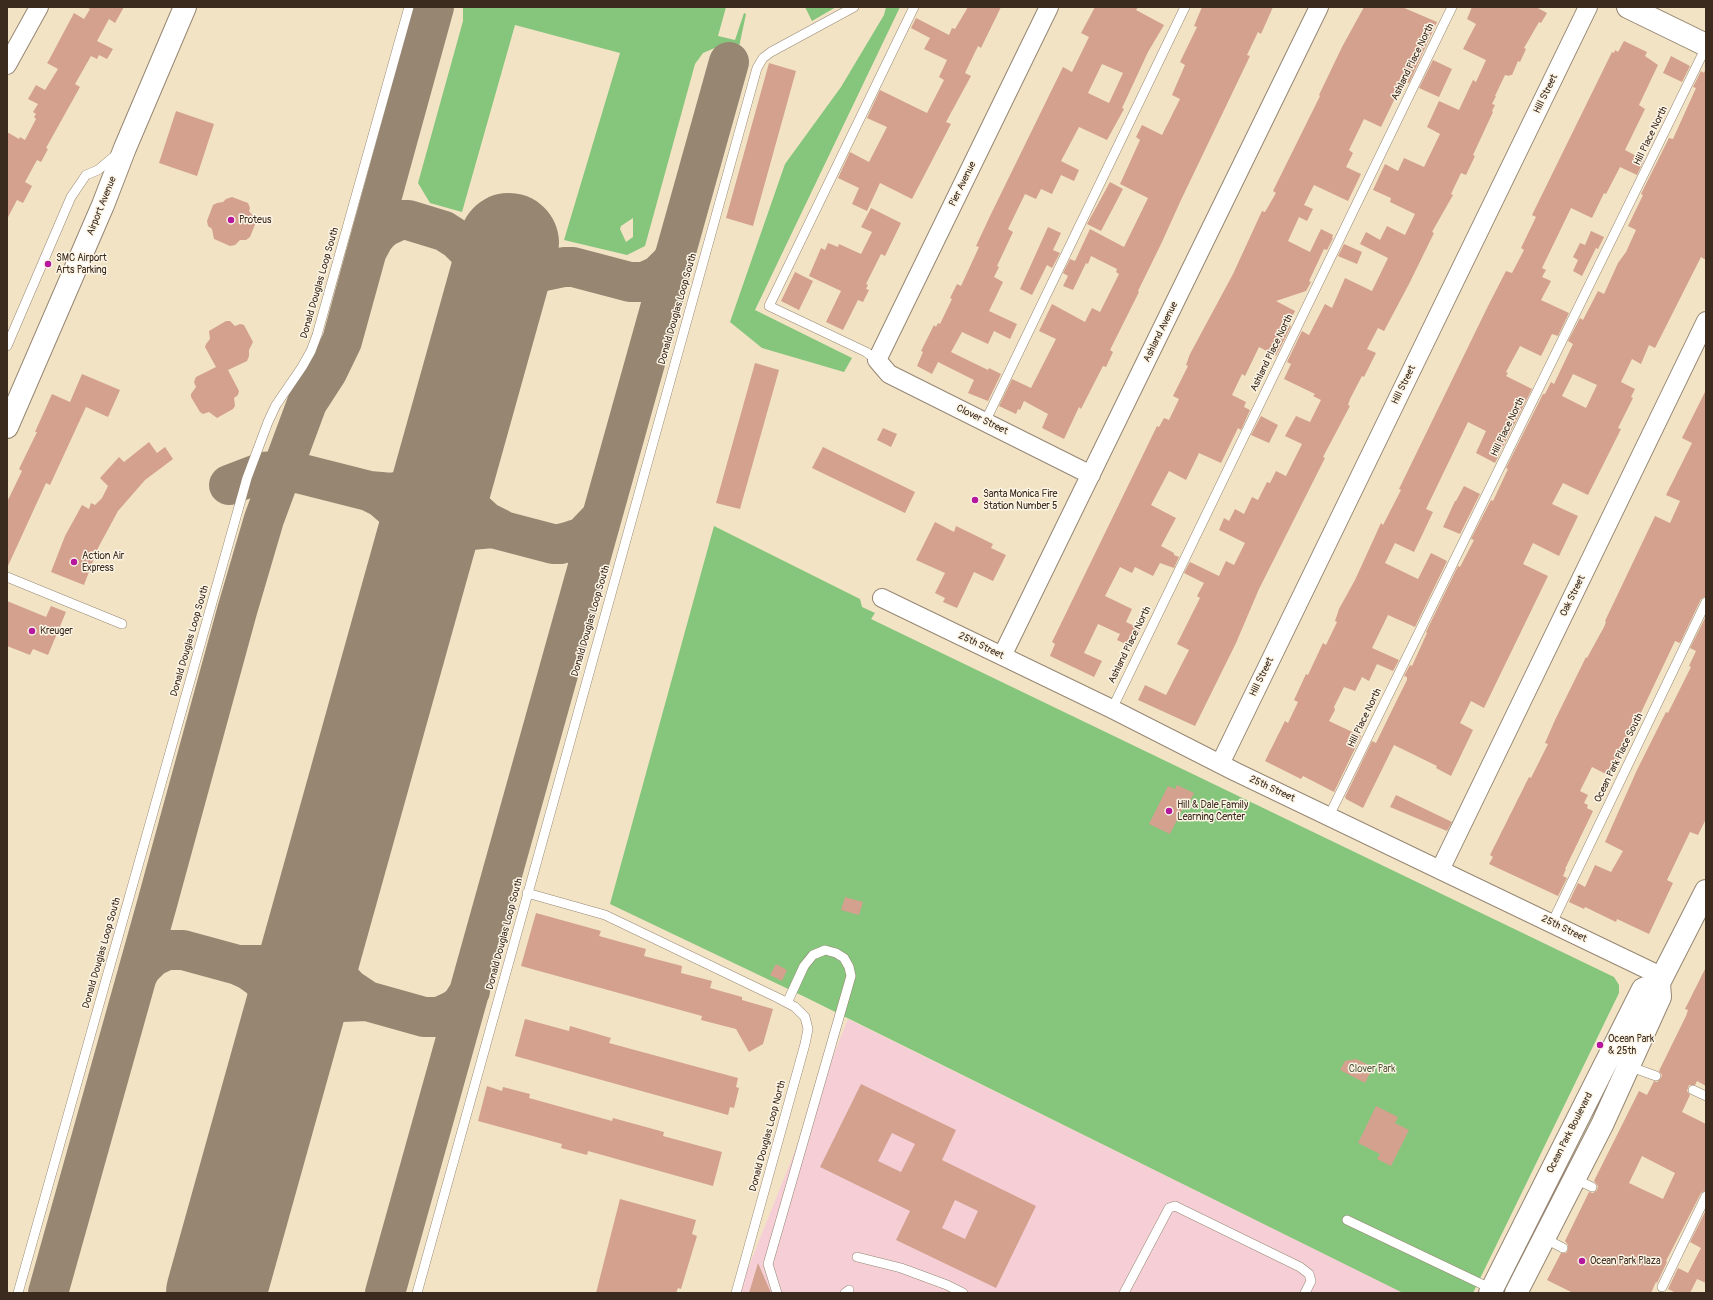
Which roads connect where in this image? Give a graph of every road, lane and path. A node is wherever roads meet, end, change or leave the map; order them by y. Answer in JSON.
{"nodes":[{"id":1,"x":39,"y":7,"type":"edge"},
{"id":2,"x":185,"y":7,"type":"edge"},
{"id":3,"x":409,"y":7,"type":"edge"},
{"id":4,"x":854,"y":7,"type":"edge"},
{"id":5,"x":914,"y":7,"type":"edge"},
{"id":6,"x":1049,"y":7,"type":"edge"},
{"id":7,"x":1185,"y":7,"type":"edge"},
{"id":8,"x":1320,"y":7,"type":"edge"},
{"id":9,"x":1452,"y":7,"type":"edge"},
{"id":10,"x":1588,"y":7,"type":"edge"},
{"id":11,"x":1628,"y":7,"type":"edge"},
{"id":12,"x":1706,"y":46,"type":"edge"},
{"id":13,"x":7,"y":65,"type":"edge"},
{"id":14,"x":125,"y":148,"type":"junction"},
{"id":15,"x":1706,"y":321,"type":"edge"},
{"id":16,"x":7,"y":346,"type":"edge"},
{"id":17,"x":877,"y":360,"type":"junction"},
{"id":18,"x":985,"y":422,"type":"junction"},
{"id":19,"x":7,"y":427,"type":"edge"},
{"id":20,"x":1091,"y":475,"type":"junction"},
{"id":21,"x":7,"y":577,"type":"edge"},
{"id":22,"x":882,"y":598,"type":"dead end"},
{"id":23,"x":1706,"y":602,"type":"edge"},
{"id":24,"x":122,"y":624,"type":"dead end"},
{"id":25,"x":1002,"y":656,"type":"junction"},
{"id":26,"x":1112,"y":709,"type":"junction"},
{"id":27,"x":1220,"y":764,"type":"junction"},
{"id":28,"x":1329,"y":816,"type":"junction"},
{"id":29,"x":1440,"y":870,"type":"junction"},
{"id":30,"x":527,"y":893,"type":"junction"},
{"id":31,"x":1705,"y":894,"type":"edge"},
{"id":32,"x":1552,"y":923,"type":"junction"},
{"id":33,"x":1661,"y":980,"type":"junction"},
{"id":34,"x":787,"y":1002,"type":"junction"},
{"id":35,"x":1628,"y":1066,"type":"junction"},
{"id":36,"x":1656,"y":1076,"type":"dead end"},
{"id":37,"x":1693,"y":1090,"type":"dead end"},
{"id":38,"x":1706,"y":1096,"type":"edge"},
{"id":39,"x":1706,"y":1196,"type":"edge"},
{"id":40,"x":1347,"y":1220,"type":"dead end"},
{"id":41,"x":1544,"y":1238,"type":"junction"},
{"id":42,"x":1563,"y":1248,"type":"dead end"},
{"id":43,"x":857,"y":1257,"type":"dead end"},
{"id":44,"x":1662,"y":1286,"type":"dead end"},
{"id":45,"x":1491,"y":1291,"type":"edge"},
{"id":46,"x":18,"y":1293,"type":"edge"},
{"id":47,"x":416,"y":1293,"type":"edge"},
{"id":48,"x":736,"y":1293,"type":"edge"},
{"id":49,"x":777,"y":1293,"type":"edge"},
{"id":50,"x":845,"y":1293,"type":"edge"},
{"id":51,"x":849,"y":1293,"type":"edge"},
{"id":52,"x":964,"y":1293,"type":"edge"},
{"id":53,"x":1124,"y":1293,"type":"edge"},
{"id":54,"x":1305,"y":1293,"type":"edge"},
{"id":55,"x":1516,"y":1293,"type":"edge"}],
"edges":[{"from":1,"to":13,"type":"street"},
{"from":2,"to":14,"type":"street","name":"Airport Avenue"},
{"from":3,"to":46,"type":"lane","name":"Donald Douglas Loop South"},
{"from":4,"to":30,"type":"lane","name":"Donald Douglas Loop South"},
{"from":5,"to":17,"type":"lane"},
{"from":6,"to":17,"type":"street","name":"Pier Avenue"},
{"from":7,"to":18,"type":"lane"},
{"from":8,"to":20,"type":"street","name":"Ashland Avenue"},
{"from":9,"to":26,"type":"lane","name":"Ashland Place North"},
{"from":10,"to":27,"type":"street","name":"Hill Street"},
{"from":11,"to":12,"type":"street"},
{"from":12,"to":28,"type":"lane","name":"Hill Place North"},
{"from":14,"to":16,"type":"lane"},
{"from":14,"to":19,"type":"street","name":"Airport Avenue"},
{"from":15,"to":29,"type":"street","name":"Oak Street"},
{"from":17,"to":18,"type":"street","name":"Clover Street"},
{"from":18,"to":20,"type":"street","name":"Clover Street"},
{"from":20,"to":25,"type":"street","name":"Ashland Avenue"},
{"from":21,"to":24,"type":"lane"},
{"from":22,"to":25,"type":"street","name":"25th Street"},
{"from":23,"to":32,"type":"lane","name":"Ocean Park Place South"},
{"from":25,"to":26,"type":"street","name":"25th Street"},
{"from":26,"to":27,"type":"street","name":"25th Street"},
{"from":27,"to":28,"type":"street","name":"25th Street"},
{"from":28,"to":29,"type":"street","name":"25th Street"},
{"from":29,"to":32,"type":"street","name":"25th Street"},
{"from":30,"to":34,"type":"lane","name":"Donald Douglas Loop North"},
{"from":30,"to":47,"type":"lane","name":"Donald Douglas Loop South"},
{"from":31,"to":33,"type":"street"},
{"from":32,"to":33,"type":"street","name":"25th Street"},
{"from":33,"to":35,"type":"street"},
{"from":33,"to":45,"type":"street","name":"Ocean Park Boulevard"},
{"from":34,"to":48,"type":"lane","name":"Donald Douglas Loop North"},
{"from":34,"to":49,"type":"lane"},
{"from":35,"to":36,"type":"lane"},
{"from":35,"to":41,"type":"street"},
{"from":37,"to":38,"type":"lane"},
{"from":39,"to":44,"type":"lane"},
{"from":40,"to":45,"type":"lane"},
{"from":41,"to":42,"type":"lane"},
{"from":41,"to":55,"type":"street"},
{"from":43,"to":52,"type":"lane"},
{"from":50,"to":51,"type":"lane"},
{"from":53,"to":54,"type":"lane"}]}
